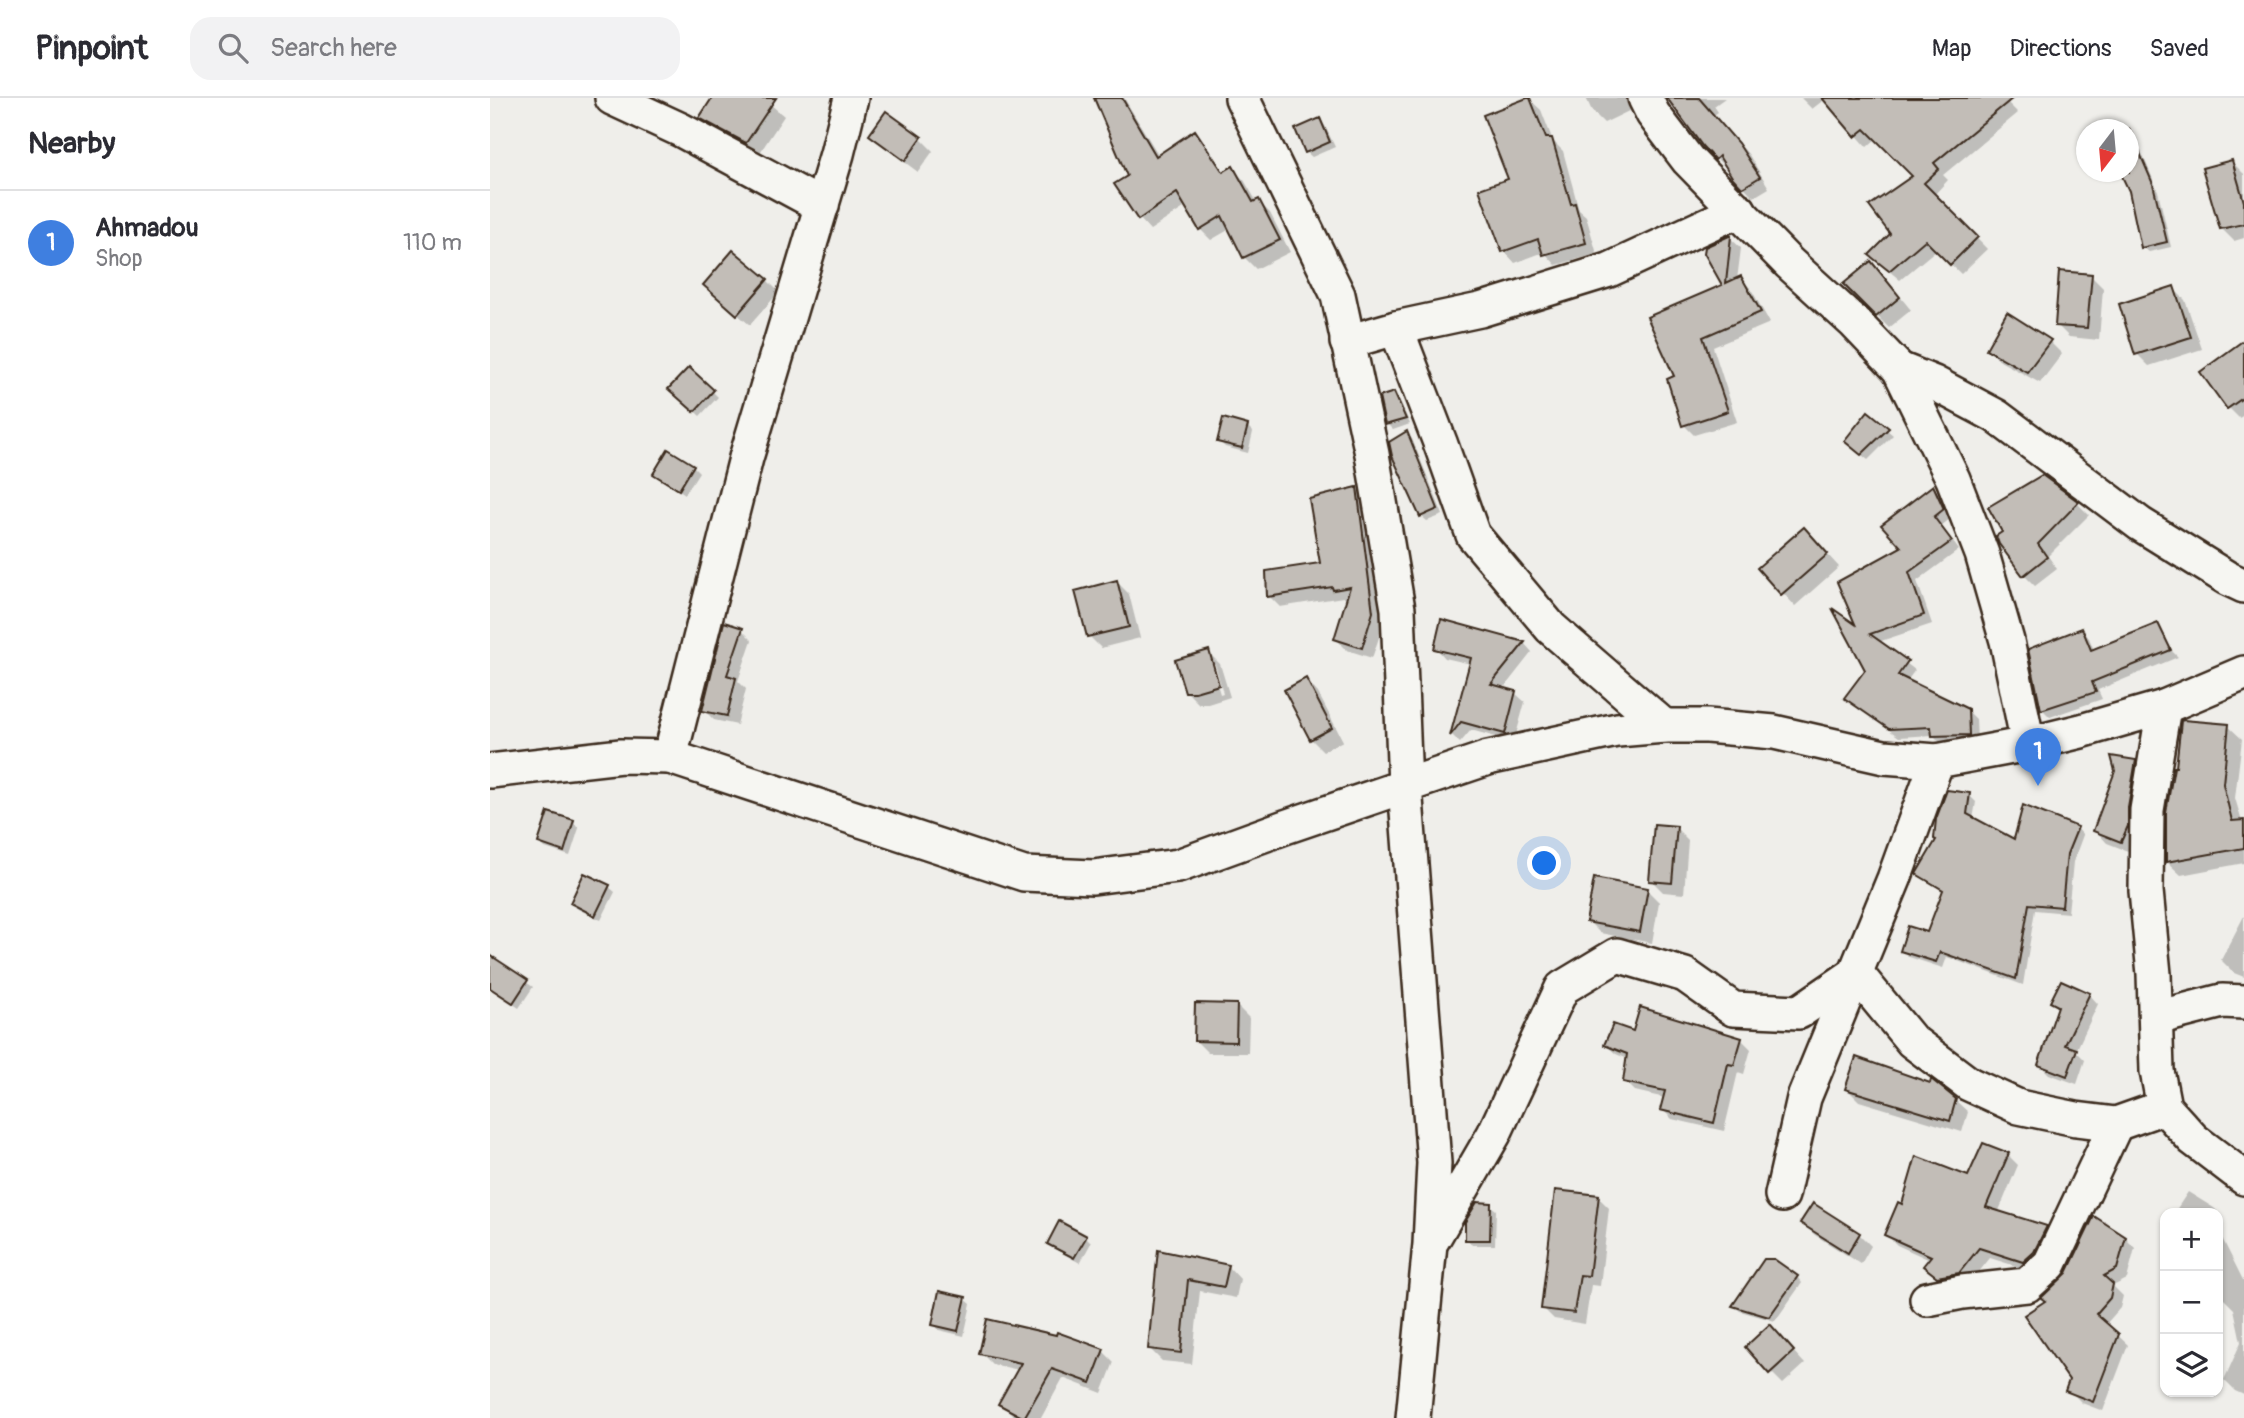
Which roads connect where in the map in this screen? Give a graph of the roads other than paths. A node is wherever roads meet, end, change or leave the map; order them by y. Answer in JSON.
{"nodes":[{"id":1,"x":612,"y":98,"type":"edge"},
{"id":2,"x":851,"y":98,"type":"edge"},
{"id":3,"x":1242,"y":98,"type":"edge"},
{"id":4,"x":1645,"y":98,"type":"edge"},
{"id":5,"x":822,"y":206,"type":"junction"},
{"id":6,"x":1739,"y":210,"type":"junction"},
{"id":7,"x":1396,"y":328,"type":"junction"},
{"id":8,"x":1347,"y":342,"type":"junction"},
{"id":9,"x":1899,"y":369,"type":"junction"},
{"id":10,"x":2244,"y":586,"type":"edge"},
{"id":11,"x":2244,"y":673,"type":"edge"},
{"id":12,"x":2164,"y":707,"type":"junction"},
{"id":13,"x":1664,"y":726,"type":"junction"},
{"id":14,"x":2028,"y":744,"type":"junction"},
{"id":15,"x":670,"y":757,"type":"junction"},
{"id":16,"x":1937,"y":761,"type":"junction"},
{"id":17,"x":490,"y":771,"type":"edge"},
{"id":18,"x":1405,"y":786,"type":"junction"},
{"id":19,"x":1856,"y":973,"type":"junction"},
{"id":20,"x":2244,"y":1002,"type":"edge"},
{"id":21,"x":2156,"y":1018,"type":"junction"},
{"id":22,"x":2164,"y":1107,"type":"junction"},
{"id":23,"x":2116,"y":1124,"type":"junction"},
{"id":24,"x":2244,"y":1178,"type":"edge"},
{"id":25,"x":1782,"y":1195,"type":"dead end"},
{"id":26,"x":1430,"y":1244,"type":"junction"},
{"id":27,"x":1927,"y":1299,"type":"dead end"},
{"id":28,"x":1413,"y":1418,"type":"edge"}],
"edges":[{"from":1,"to":5,"type":"street"},
{"from":2,"to":5,"type":"street"},
{"from":3,"to":8,"type":"street"},
{"from":4,"to":6,"type":"street"},
{"from":5,"to":15,"type":"street"},
{"from":6,"to":7,"type":"street"},
{"from":6,"to":9,"type":"street"},
{"from":7,"to":8,"type":"street"},
{"from":7,"to":13,"type":"street"},
{"from":8,"to":18,"type":"street"},
{"from":9,"to":10,"type":"street"},
{"from":9,"to":14,"type":"street"},
{"from":11,"to":12,"type":"street"},
{"from":12,"to":14,"type":"street"},
{"from":12,"to":21,"type":"street"},
{"from":13,"to":16,"type":"street"},
{"from":13,"to":18,"type":"street"},
{"from":14,"to":16,"type":"street"},
{"from":15,"to":17,"type":"street"},
{"from":15,"to":18,"type":"street"},
{"from":16,"to":19,"type":"street"},
{"from":18,"to":26,"type":"street"},
{"from":19,"to":23,"type":"street"},
{"from":19,"to":25,"type":"street"},
{"from":19,"to":26,"type":"street"},
{"from":20,"to":21,"type":"street"},
{"from":21,"to":22,"type":"street"},
{"from":22,"to":23,"type":"street"},
{"from":22,"to":24,"type":"street"},
{"from":23,"to":27,"type":"street"},
{"from":26,"to":28,"type":"street"}]}
